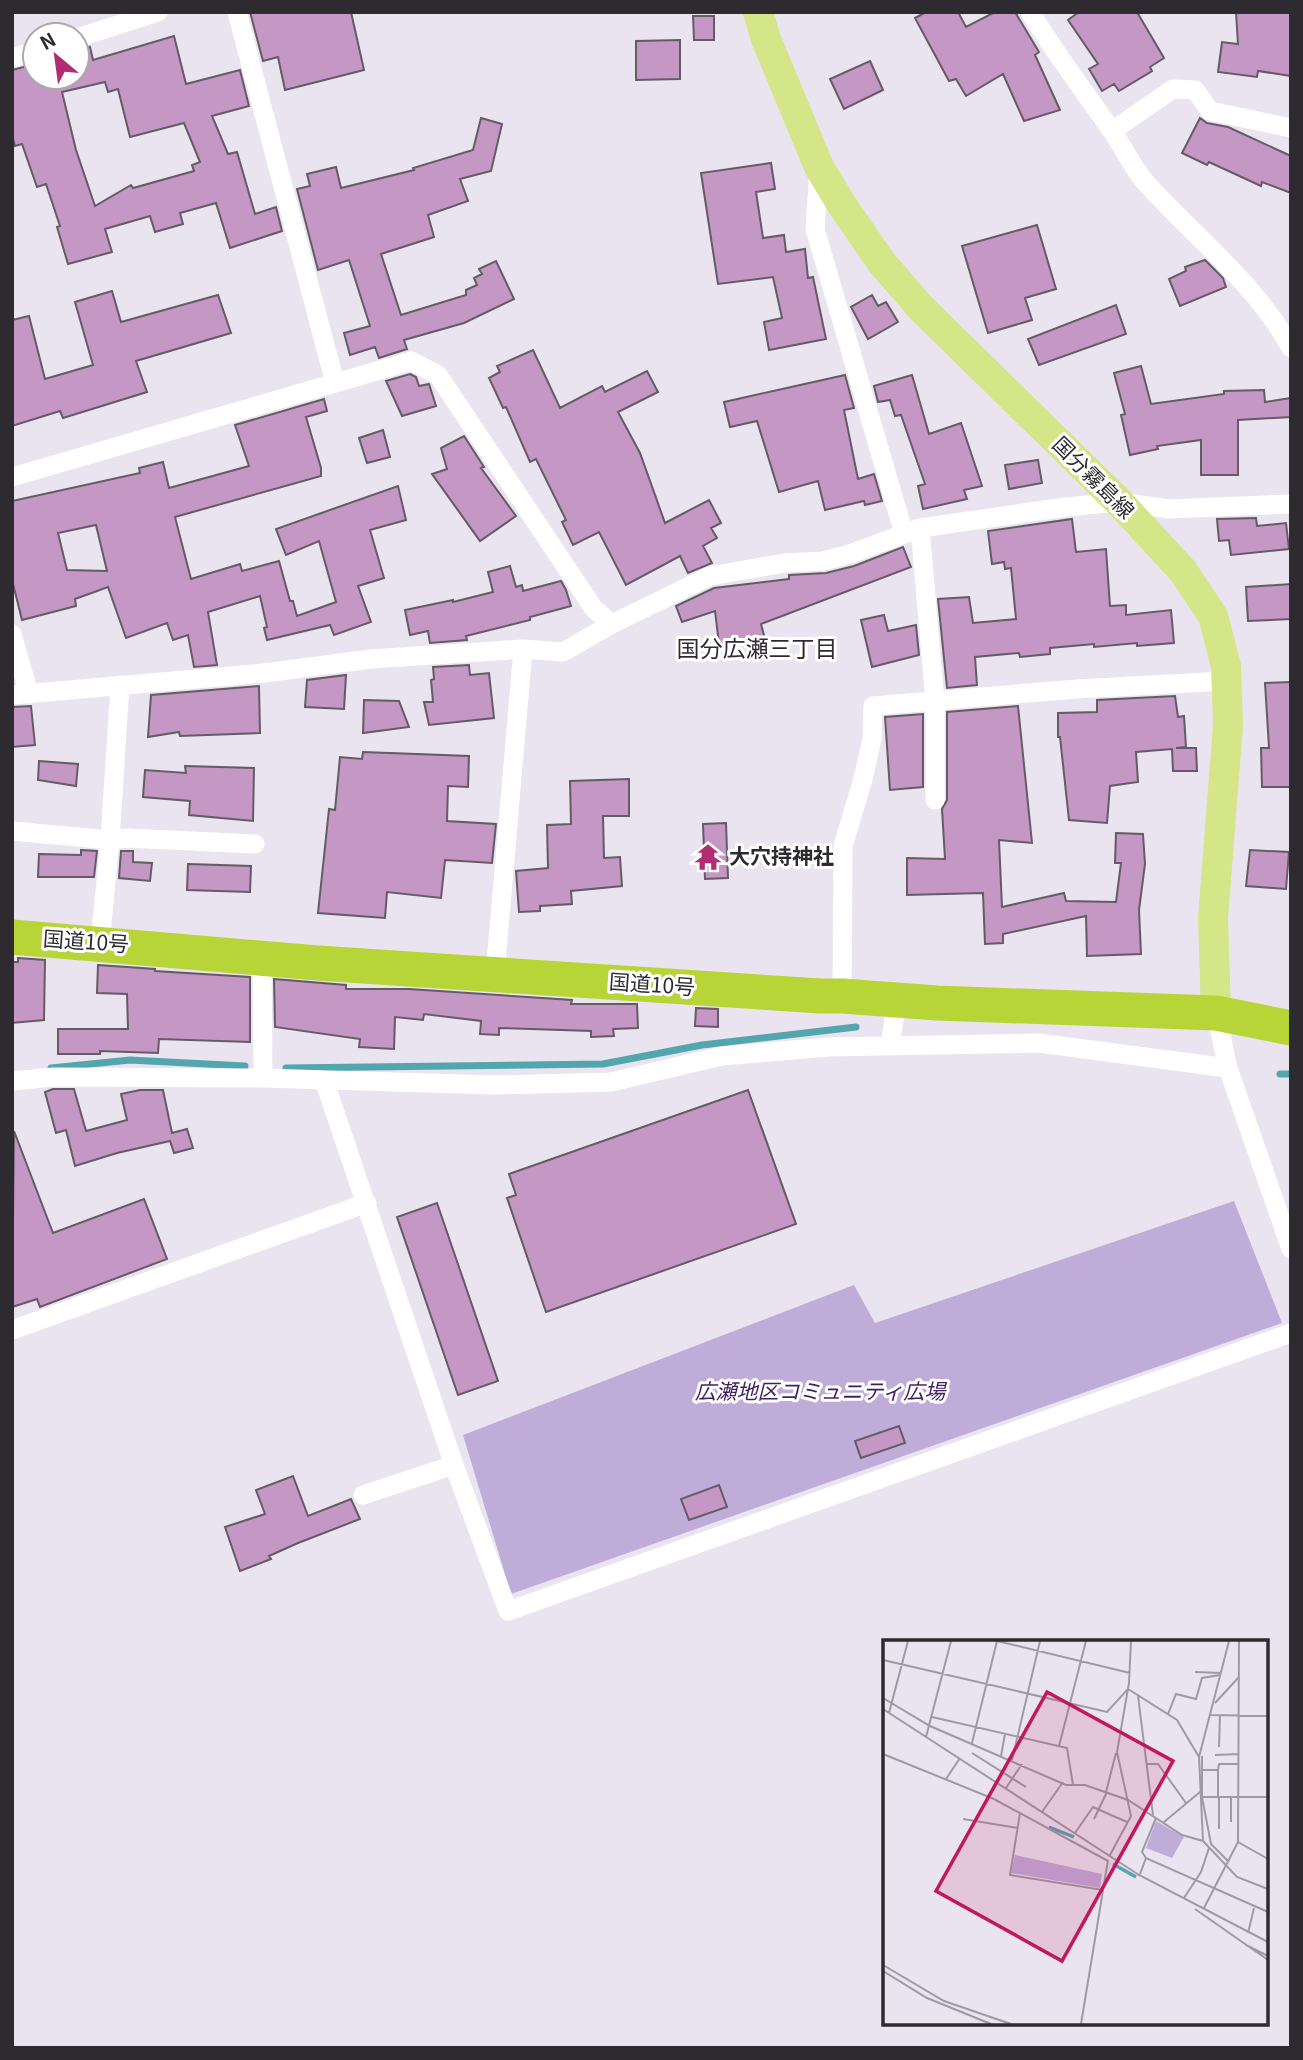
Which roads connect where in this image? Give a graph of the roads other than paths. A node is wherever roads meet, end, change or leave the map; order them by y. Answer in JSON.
{"nodes":[{"id":1,"x":158,"y":12,"type":"edge"},
{"id":2,"x":237,"y":12,"type":"edge"},
{"id":3,"x":758,"y":12,"type":"edge"},
{"id":4,"x":1030,"y":12,"type":"edge"},
{"id":5,"x":91,"y":34,"type":"edge"},
{"id":6,"x":1291,"y":128,"type":"edge"},
{"id":7,"x":1112,"y":131,"type":"junction"},
{"id":8,"x":819,"y":167,"type":"junction"},
{"id":9,"x":1291,"y":348,"type":"edge"},
{"id":10,"x":335,"y":383,"type":"junction"},
{"id":11,"x":12,"y":477,"type":"edge"},
{"id":12,"x":1119,"y":502,"type":"junction"},
{"id":13,"x":1291,"y":504,"type":"edge"},
{"id":14,"x":912,"y":531,"type":"junction"},
{"id":15,"x":612,"y":624,"type":"junction"},
{"id":16,"x":12,"y":634,"type":"edge"},
{"id":17,"x":523,"y":649,"type":"junction"},
{"id":18,"x":1226,"y":681,"type":"junction"},
{"id":19,"x":120,"y":685,"type":"junction"},
{"id":20,"x":20,"y":694,"type":"edge"},
{"id":21,"x":935,"y":702,"type":"junction"},
{"id":22,"x":935,"y":800,"type":"dead end"},
{"id":23,"x":12,"y":831,"type":"edge"},
{"id":24,"x":110,"y":840,"type":"junction"},
{"id":25,"x":255,"y":844,"type":"dead end"},
{"id":26,"x":12,"y":937,"type":"edge"},
{"id":27,"x":100,"y":943,"type":"junction"},
{"id":28,"x":262,"y":958,"type":"junction"},
{"id":29,"x":495,"y":975,"type":"junction"},
{"id":30,"x":842,"y":996,"type":"junction"},
{"id":31,"x":897,"y":1000,"type":"junction"},
{"id":32,"x":1216,"y":1013,"type":"junction"},
{"id":33,"x":1291,"y":1028,"type":"edge"},
{"id":34,"x":890,"y":1046,"type":"junction"},
{"id":35,"x":1228,"y":1068,"type":"junction"},
{"id":36,"x":263,"y":1078,"type":"junction"},
{"id":37,"x":324,"y":1080,"type":"junction"},
{"id":38,"x":12,"y":1081,"type":"edge"},
{"id":39,"x":367,"y":1203,"type":"junction"},
{"id":40,"x":1291,"y":1249,"type":"edge"},
{"id":41,"x":12,"y":1330,"type":"edge"},
{"id":42,"x":1291,"y":1333,"type":"edge"},
{"id":43,"x":454,"y":1465,"type":"junction"},
{"id":44,"x":363,"y":1495,"type":"dead end"}],
"edges":[{"from":1,"to":5,"type":"street"},
{"from":2,"to":10,"type":"street"},
{"from":3,"to":8,"type":"main road","name":"国分霧島線"},
{"from":4,"to":7,"type":"street"},
{"from":6,"to":7,"type":"street"},
{"from":7,"to":9,"type":"street"},
{"from":8,"to":12,"type":"main road","name":"国分霧島線"},
{"from":8,"to":14,"type":"street"},
{"from":10,"to":11,"type":"street"},
{"from":10,"to":15,"type":"street"},
{"from":12,"to":13,"type":"street"},
{"from":12,"to":14,"type":"street"},
{"from":12,"to":18,"type":"main road","name":"国分霧島線"},
{"from":14,"to":15,"type":"street"},
{"from":14,"to":21,"type":"street"},
{"from":15,"to":17,"type":"street"},
{"from":16,"to":20,"type":"street"},
{"from":17,"to":19,"type":"street"},
{"from":17,"to":29,"type":"street"},
{"from":18,"to":21,"type":"street"},
{"from":18,"to":32,"type":"main road","name":"国分霧島線"},
{"from":19,"to":20,"type":"street"},
{"from":19,"to":24,"type":"street"},
{"from":21,"to":22,"type":"street"},
{"from":21,"to":30,"type":"street"},
{"from":23,"to":24,"type":"street"},
{"from":24,"to":25,"type":"street"},
{"from":24,"to":27,"type":"street"},
{"from":26,"to":27,"type":"highway","name":"国道10号"},
{"from":27,"to":28,"type":"highway","name":"国道10号"},
{"from":28,"to":29,"type":"highway","name":"国道10号"},
{"from":28,"to":36,"type":"street"},
{"from":29,"to":30,"type":"highway","name":"国道10号"},
{"from":30,"to":31,"type":"highway","name":"国道10号"},
{"from":31,"to":32,"type":"highway","name":"国道10号"},
{"from":31,"to":34,"type":"street"},
{"from":32,"to":33,"type":"highway","name":"国道10号"},
{"from":32,"to":35,"type":"street"},
{"from":34,"to":35,"type":"street"},
{"from":34,"to":37,"type":"street"},
{"from":35,"to":40,"type":"street"},
{"from":36,"to":37,"type":"street"},
{"from":36,"to":38,"type":"street"},
{"from":37,"to":39,"type":"street"},
{"from":39,"to":41,"type":"street"},
{"from":39,"to":43,"type":"street"},
{"from":42,"to":43,"type":"street"},
{"from":43,"to":44,"type":"street"}]}
